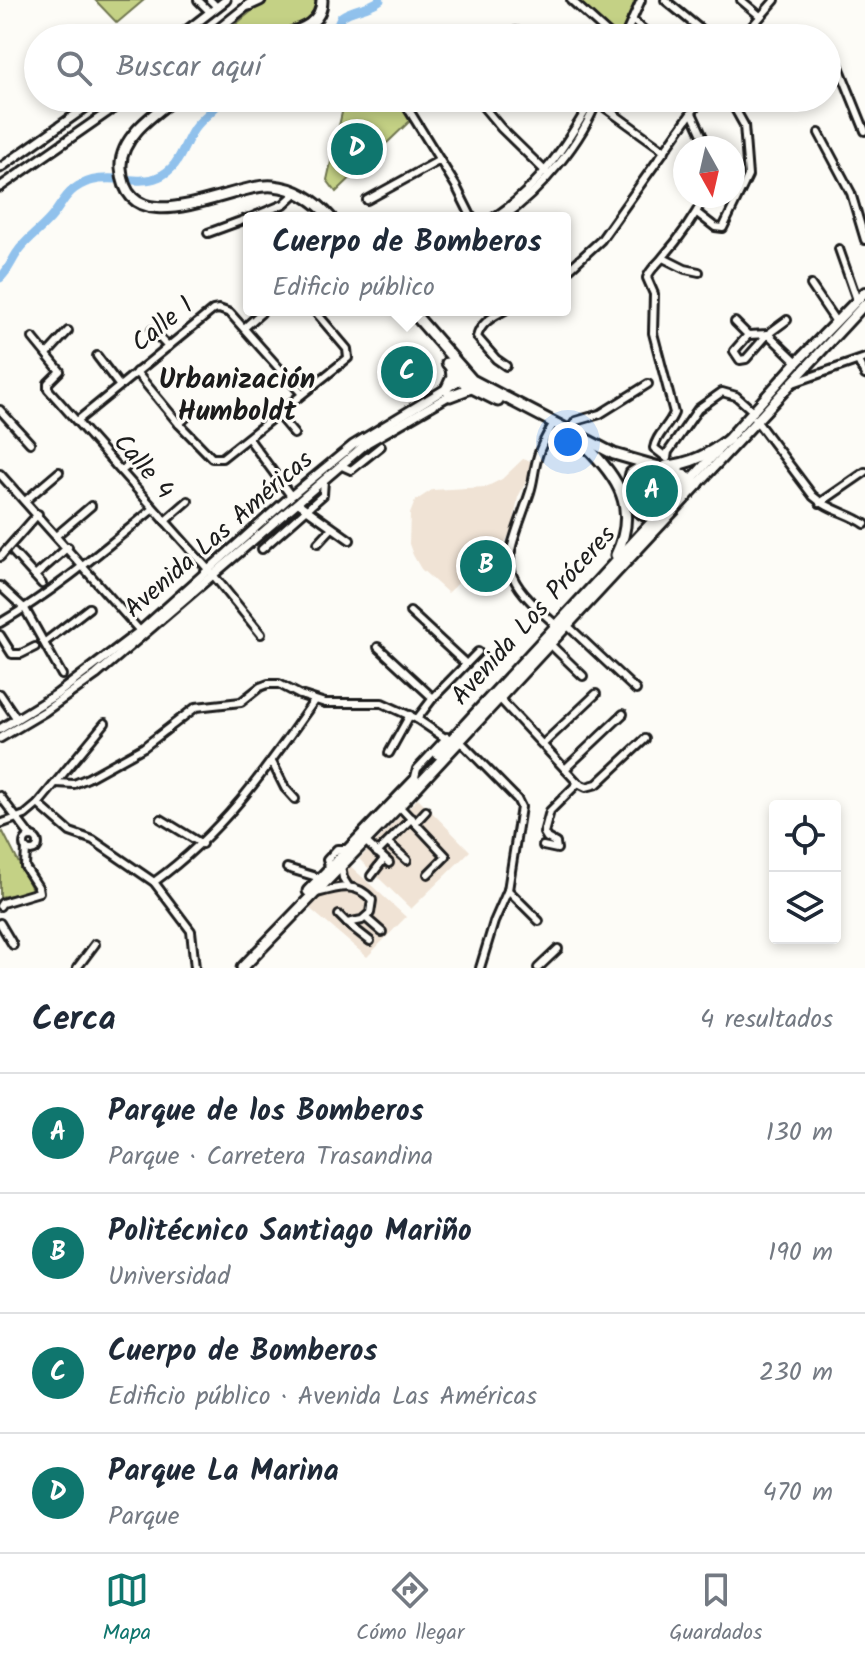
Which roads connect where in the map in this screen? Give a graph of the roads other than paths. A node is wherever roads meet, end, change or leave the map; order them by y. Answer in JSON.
{"nodes":[{"id":1,"x":198,"y":0,"type":"edge"},
{"id":2,"x":210,"y":0,"type":"edge"},
{"id":3,"x":226,"y":0,"type":"edge"},
{"id":4,"x":571,"y":0,"type":"edge"},
{"id":5,"x":641,"y":0,"type":"edge"},
{"id":6,"x":665,"y":0,"type":"edge"},
{"id":7,"x":741,"y":0,"type":"edge"},
{"id":8,"x":775,"y":0,"type":"edge"},
{"id":9,"x":255,"y":2,"type":"edge"},
{"id":10,"x":321,"y":2,"type":"edge"},
{"id":11,"x":213,"y":10,"type":"junction"},
{"id":12,"x":760,"y":16,"type":"junction"},
{"id":13,"x":632,"y":20,"type":"junction"},
{"id":14,"x":195,"y":24,"type":"edge"},
{"id":15,"x":226,"y":24,"type":"edge"},
{"id":16,"x":309,"y":24,"type":"edge"},
{"id":17,"x":598,"y":24,"type":"edge"},
{"id":18,"x":630,"y":24,"type":"edge"},
{"id":19,"x":637,"y":24,"type":"edge"},
{"id":20,"x":694,"y":24,"type":"edge"},
{"id":21,"x":753,"y":24,"type":"edge"},
{"id":22,"x":841,"y":71,"type":"edge"},
{"id":23,"x":79,"y":112,"type":"edge"},
{"id":24,"x":108,"y":112,"type":"edge"},
{"id":25,"x":156,"y":112,"type":"edge"},
{"id":26,"x":410,"y":112,"type":"edge"},
{"id":27,"x":488,"y":112,"type":"edge"},
{"id":28,"x":586,"y":112,"type":"edge"},
{"id":29,"x":612,"y":112,"type":"edge"},
{"id":30,"x":736,"y":112,"type":"edge"},
{"id":31,"x":692,"y":113,"type":"joint"},
{"id":32,"x":865,"y":131,"type":"edge"},
{"id":33,"x":819,"y":133,"type":"dead end"},
{"id":34,"x":703,"y":136,"type":"edge"},
{"id":35,"x":665,"y":151,"type":"junction"},
{"id":36,"x":440,"y":160,"type":"junction"},
{"id":37,"x":0,"y":168,"type":"edge"},
{"id":38,"x":547,"y":173,"type":"junction"},
{"id":39,"x":0,"y":187,"type":"edge"},
{"id":40,"x":297,"y":192,"type":"junction"},
{"id":41,"x":367,"y":200,"type":"dead end"},
{"id":42,"x":699,"y":208,"type":"edge"},
{"id":43,"x":264,"y":212,"type":"edge"},
{"id":44,"x":323,"y":212,"type":"edge"},
{"id":45,"x":469,"y":212,"type":"edge"},
{"id":46,"x":501,"y":212,"type":"edge"},
{"id":47,"x":510,"y":212,"type":"edge"},
{"id":48,"x":697,"y":213,"type":"junction"},
{"id":49,"x":243,"y":220,"type":"edge"},
{"id":50,"x":208,"y":233,"type":"dead end"},
{"id":51,"x":865,"y":240,"type":"edge"},
{"id":52,"x":839,"y":249,"type":"dead end"},
{"id":53,"x":663,"y":258,"type":"junction"},
{"id":54,"x":571,"y":268,"type":"edge"},
{"id":55,"x":699,"y":272,"type":"dead end"},
{"id":56,"x":811,"y":285,"type":"dead end"},
{"id":57,"x":865,"y":292,"type":"edge"},
{"id":58,"x":861,"y":302,"type":"edge"},
{"id":59,"x":258,"y":316,"type":"edge"},
{"id":60,"x":319,"y":316,"type":"edge"},
{"id":61,"x":409,"y":316,"type":"edge"},
{"id":62,"x":416,"y":316,"type":"edge"},
{"id":63,"x":487,"y":316,"type":"edge"},
{"id":64,"x":495,"y":316,"type":"edge"},
{"id":65,"x":490,"y":319,"type":"junction"},
{"id":66,"x":787,"y":320,"type":"dead end"},
{"id":67,"x":735,"y":322,"type":"dead end"},
{"id":68,"x":836,"y":322,"type":"junction"},
{"id":69,"x":244,"y":328,"type":"junction"},
{"id":70,"x":152,"y":330,"type":"dead end"},
{"id":71,"x":68,"y":331,"type":"dead end"},
{"id":72,"x":768,"y":334,"type":"junction"},
{"id":73,"x":748,"y":335,"type":"junction"},
{"id":74,"x":33,"y":338,"type":"dead end"},
{"id":75,"x":168,"y":347,"type":"junction"},
{"id":76,"x":47,"y":354,"type":"junction"},
{"id":77,"x":97,"y":356,"type":"dead end"},
{"id":78,"x":861,"y":360,"type":"edge"},
{"id":79,"x":797,"y":362,"type":"junction"},
{"id":80,"x":506,"y":366,"type":"dead end"},
{"id":81,"x":451,"y":368,"type":"junction"},
{"id":82,"x":136,"y":372,"type":"junction"},
{"id":83,"x":865,"y":375,"type":"edge"},
{"id":84,"x":467,"y":382,"type":"junction"},
{"id":85,"x":648,"y":384,"type":"dead end"},
{"id":86,"x":790,"y":384,"type":"junction"},
{"id":87,"x":119,"y":385,"type":"junction"},
{"id":88,"x":448,"y":393,"type":"junction"},
{"id":89,"x":302,"y":394,"type":"junction"},
{"id":90,"x":196,"y":408,"type":"dead end"},
{"id":91,"x":0,"y":410,"type":"edge"},
{"id":92,"x":278,"y":415,"type":"junction"},
{"id":93,"x":754,"y":416,"type":"junction"},
{"id":94,"x":77,"y":421,"type":"junction"},
{"id":95,"x":179,"y":424,"type":"junction"},
{"id":96,"x":553,"y":424,"type":"junction"},
{"id":97,"x":574,"y":433,"type":"junction"},
{"id":98,"x":294,"y":434,"type":"dead end"},
{"id":99,"x":249,"y":439,"type":"junction"},
{"id":100,"x":729,"y":439,"type":"junction"},
{"id":101,"x":30,"y":443,"type":"dead end"},
{"id":102,"x":585,"y":445,"type":"junction"},
{"id":103,"x":381,"y":446,"type":"dead end"},
{"id":104,"x":134,"y":461,"type":"dead end"},
{"id":105,"x":668,"y":462,"type":"junction"},
{"id":106,"x":342,"y":466,"type":"junction"},
{"id":107,"x":651,"y":466,"type":"junction"},
{"id":108,"x":639,"y":468,"type":"junction"},
{"id":109,"x":121,"y":471,"type":"junction"},
{"id":110,"x":59,"y":472,"type":"dead end"},
{"id":111,"x":865,"y":472,"type":"edge"},
{"id":112,"x":0,"y":474,"type":"edge"},
{"id":113,"x":324,"y":480,"type":"junction"},
{"id":114,"x":692,"y":484,"type":"junction"},
{"id":115,"x":291,"y":496,"type":"junction"},
{"id":116,"x":25,"y":501,"type":"junction"},
{"id":117,"x":188,"y":501,"type":"dead end"},
{"id":118,"x":298,"y":503,"type":"junction"},
{"id":119,"x":668,"y":503,"type":"junction"},
{"id":120,"x":820,"y":503,"type":"junction"},
{"id":121,"x":91,"y":506,"type":"dead end"},
{"id":122,"x":153,"y":509,"type":"junction"},
{"id":123,"x":306,"y":511,"type":"junction"},
{"id":124,"x":38,"y":514,"type":"junction"},
{"id":125,"x":165,"y":521,"type":"junction"},
{"id":126,"x":865,"y":524,"type":"edge"},
{"id":127,"x":268,"y":528,"type":"junction"},
{"id":128,"x":332,"y":528,"type":"junction"},
{"id":129,"x":57,"y":535,"type":"junction"},
{"id":130,"x":278,"y":535,"type":"junction"},
{"id":131,"x":350,"y":540,"type":"dead end"},
{"id":132,"x":318,"y":543,"type":"dead end"},
{"id":133,"x":68,"y":547,"type":"junction"},
{"id":134,"x":262,"y":549,"type":"dead end"},
{"id":135,"x":14,"y":553,"type":"dead end"},
{"id":136,"x":0,"y":557,"type":"edge"},
{"id":137,"x":84,"y":565,"type":"junction"},
{"id":138,"x":609,"y":566,"type":"junction"},
{"id":139,"x":211,"y":574,"type":"junction"},
{"id":140,"x":35,"y":576,"type":"junction"},
{"id":141,"x":42,"y":584,"type":"dead end"},
{"id":142,"x":1,"y":587,"type":"edge"},
{"id":143,"x":89,"y":608,"type":"dead end"},
{"id":144,"x":25,"y":609,"type":"junction"},
{"id":145,"x":410,"y":612,"type":"dead end"},
{"id":146,"x":0,"y":623,"type":"edge"},
{"id":147,"x":556,"y":625,"type":"junction"},
{"id":148,"x":568,"y":626,"type":"junction"},
{"id":149,"x":140,"y":631,"type":"junction"},
{"id":150,"x":261,"y":634,"type":"dead end"},
{"id":151,"x":0,"y":635,"type":"edge"},
{"id":152,"x":45,"y":642,"type":"junction"},
{"id":153,"x":550,"y":644,"type":"junction"},
{"id":154,"x":35,"y":647,"type":"dead end"},
{"id":155,"x":378,"y":647,"type":"dead end"},
{"id":156,"x":478,"y":652,"type":"dead end"},
{"id":157,"x":466,"y":664,"type":"junction"},
{"id":158,"x":62,"y":675,"type":"dead end"},
{"id":159,"x":583,"y":676,"type":"dead end"},
{"id":160,"x":636,"y":690,"type":"dead end"},
{"id":161,"x":0,"y":694,"type":"edge"},
{"id":162,"x":596,"y":694,"type":"dead end"},
{"id":163,"x":433,"y":698,"type":"junction"},
{"id":164,"x":499,"y":698,"type":"junction"},
{"id":165,"x":314,"y":701,"type":"junction"},
{"id":166,"x":10,"y":710,"type":"junction"},
{"id":167,"x":623,"y":714,"type":"dead end"},
{"id":168,"x":0,"y":716,"type":"edge"},
{"id":169,"x":413,"y":717,"type":"junction"},
{"id":170,"x":17,"y":719,"type":"junction"},
{"id":171,"x":105,"y":723,"type":"dead end"},
{"id":172,"x":0,"y":729,"type":"edge"},
{"id":173,"x":0,"y":738,"type":"edge"},
{"id":174,"x":453,"y":738,"type":"junction"},
{"id":175,"x":645,"y":739,"type":"dead end"},
{"id":176,"x":543,"y":744,"type":"junction"},
{"id":177,"x":389,"y":753,"type":"dead end"},
{"id":178,"x":272,"y":762,"type":"junction"},
{"id":179,"x":565,"y":769,"type":"junction"},
{"id":180,"x":56,"y":783,"type":"junction"},
{"id":181,"x":578,"y":783,"type":"junction"},
{"id":182,"x":0,"y":796,"type":"edge"},
{"id":183,"x":295,"y":799,"type":"dead end"},
{"id":184,"x":38,"y":804,"type":"junction"},
{"id":185,"x":399,"y":806,"type":"junction"},
{"id":186,"x":426,"y":811,"type":"dead end"},
{"id":187,"x":18,"y":819,"type":"junction"},
{"id":188,"x":161,"y":819,"type":"dead end"},
{"id":189,"x":414,"y":821,"type":"junction"},
{"id":190,"x":0,"y":824,"type":"edge"},
{"id":191,"x":365,"y":841,"type":"junction"},
{"id":192,"x":388,"y":843,"type":"junction"},
{"id":193,"x":202,"y":844,"type":"junction"},
{"id":194,"x":543,"y":846,"type":"dead end"},
{"id":195,"x":377,"y":853,"type":"junction"},
{"id":196,"x":407,"y":860,"type":"dead end"},
{"id":197,"x":341,"y":866,"type":"junction"},
{"id":198,"x":287,"y":868,"type":"dead end"},
{"id":199,"x":428,"y":874,"type":"dead end"},
{"id":200,"x":371,"y":876,"type":"dead end"},
{"id":201,"x":320,"y":878,"type":"junction"},
{"id":202,"x":343,"y":878,"type":"junction"},
{"id":203,"x":154,"y":882,"type":"junction"},
{"id":204,"x":348,"y":886,"type":"junction"},
{"id":205,"x":331,"y":889,"type":"junction"},
{"id":206,"x":508,"y":890,"type":"junction"},
{"id":207,"x":314,"y":893,"type":"junction"},
{"id":208,"x":0,"y":906,"type":"edge"},
{"id":209,"x":339,"y":915,"type":"dead end"},
{"id":210,"x":366,"y":918,"type":"junction"},
{"id":211,"x":539,"y":921,"type":"dead end"},
{"id":212,"x":0,"y":923,"type":"edge"},
{"id":213,"x":347,"y":923,"type":"junction"},
{"id":214,"x":382,"y":932,"type":"dead end"},
{"id":215,"x":370,"y":941,"type":"dead end"},
{"id":216,"x":95,"y":944,"type":"dead end"},
{"id":217,"x":13,"y":945,"type":"dead end"},
{"id":218,"x":558,"y":949,"type":"dead end"},
{"id":219,"x":77,"y":968,"type":"edge"},
{"id":220,"x":195,"y":968,"type":"edge"},
{"id":221,"x":234,"y":968,"type":"edge"},
{"id":222,"x":242,"y":968,"type":"edge"},
{"id":223,"x":480,"y":968,"type":"edge"},
{"id":224,"x":538,"y":968,"type":"edge"}],
"edges":[{"from":1,"to":11,"type":"street"},
{"from":2,"to":11,"type":"street"},
{"from":3,"to":11,"type":"street"},
{"from":4,"to":17,"type":"street"},
{"from":5,"to":13,"type":"street"},
{"from":6,"to":20,"type":"street"},
{"from":7,"to":12,"type":"street"},
{"from":8,"to":12,"type":"street"},
{"from":9,"to":15,"type":"street"},
{"from":10,"to":16,"type":"highway"},
{"from":11,"to":14,"type":"street"},
{"from":12,"to":21,"type":"street"},
{"from":13,"to":18,"type":"street"},
{"from":13,"to":19,"type":"street"},
{"from":22,"to":32,"type":"street"},
{"from":23,"to":37,"type":"street"},
{"from":24,"to":39,"type":"street"},
{"from":25,"to":40,"type":"highway"},
{"from":26,"to":36,"type":"street"},
{"from":27,"to":38,"type":"street"},
{"from":28,"to":38,"type":"street"},
{"from":29,"to":35,"type":"street"},
{"from":30,"to":48,"type":"street"},
{"from":31,"to":34,"type":"street"},
{"from":31,"to":35,"type":"street"},
{"from":33,"to":51,"type":"street"},
{"from":35,"to":54,"type":"street"},
{"from":36,"to":41,"type":"street"},
{"from":36,"to":45,"type":"street"},
{"from":38,"to":46,"type":"street"},
{"from":38,"to":47,"type":"street"},
{"from":40,"to":43,"type":"street"},
{"from":40,"to":44,"type":"highway"},
{"from":42,"to":48,"type":"street"},
{"from":48,"to":53,"type":"street"},
{"from":49,"to":50,"type":"street"},
{"from":52,"to":58,"type":"street"},
{"from":53,"to":55,"type":"street"},
{"from":53,"to":105,"type":"street"},
{"from":56,"to":68,"type":"street"},
{"from":57,"to":58,"type":"main road","name":"Avenida Los Próceres"},
{"from":58,"to":68,"type":"main road","name":"Avenida Los Próceres"},
{"from":58,"to":86,"type":"main road","name":"Avenida Los Próceres"},
{"from":59,"to":69,"type":"street"},
{"from":60,"to":89,"type":"street"},
{"from":61,"to":81,"type":"highway"},
{"from":62,"to":84,"type":"highway"},
{"from":63,"to":65,"type":"street"},
{"from":64,"to":65,"type":"street"},
{"from":65,"to":80,"type":"street"},
{"from":66,"to":72,"type":"street"},
{"from":67,"to":73,"type":"street"},
{"from":68,"to":79,"type":"main road","name":"Avenida Los Próceres"},
{"from":69,"to":75,"type":"street","name":"Calle 1"},
{"from":69,"to":89,"type":"street","name":"Calle 1"},
{"from":70,"to":75,"type":"street"},
{"from":71,"to":76,"type":"street"},
{"from":72,"to":73,"type":"street"},
{"from":72,"to":73,"type":"street"},
{"from":72,"to":79,"type":"street"},
{"from":74,"to":76,"type":"street"},
{"from":75,"to":82,"type":"street","name":"Calle 1"},
{"from":76,"to":94,"type":"street","name":"Calle 4"},
{"from":77,"to":87,"type":"street"},
{"from":78,"to":83,"type":"street"},
{"from":78,"to":86,"type":"street"},
{"from":79,"to":93,"type":"main road","name":"Avenida Los Próceres"},
{"from":81,"to":84,"type":"highway"},
{"from":81,"to":88,"type":"highway"},
{"from":82,"to":87,"type":"street","name":"Calle 1"},
{"from":82,"to":95,"type":"street"},
{"from":84,"to":88,"type":"highway"},
{"from":84,"to":96,"type":"highway"},
{"from":85,"to":97,"type":"street"},
{"from":86,"to":93,"type":"main road","name":"Avenida Los Próceres"},
{"from":87,"to":94,"type":"street","name":"Calle 1"},
{"from":88,"to":106,"type":"street","name":"Avenida Las Américas"},
{"from":88,"to":115,"type":"street","name":"Avenida Las Américas"},
{"from":89,"to":92,"type":"street"},
{"from":90,"to":95,"type":"street"},
{"from":91,"to":101,"type":"street"},
{"from":92,"to":98,"type":"street"},
{"from":92,"to":99,"type":"street"},
{"from":93,"to":100,"type":"main road","name":"Avenida Los Próceres"},
{"from":93,"to":105,"type":"street"},
{"from":93,"to":114,"type":"main road","name":"Avenida Los Próceres"},
{"from":93,"to":120,"type":"street"},
{"from":94,"to":109,"type":"street","name":"Calle 4"},
{"from":95,"to":99,"type":"street"},
{"from":96,"to":97,"type":"highway"},
{"from":96,"to":102,"type":"highway"},
{"from":96,"to":147,"type":"street"},
{"from":97,"to":107,"type":"highway"},
{"from":99,"to":115,"type":"street"},
{"from":100,"to":105,"type":"highway"},
{"from":100,"to":114,"type":"main road","name":"Avenida Los Próceres"},
{"from":102,"to":108,"type":"highway"},
{"from":102,"to":138,"type":"highway"},
{"from":103,"to":106,"type":"street"},
{"from":104,"to":109,"type":"street"},
{"from":105,"to":107,"type":"highway"},
{"from":106,"to":113,"type":"street","name":"Avenida Las Américas"},
{"from":107,"to":114,"type":"highway"},
{"from":108,"to":114,"type":"highway"},
{"from":108,"to":119,"type":"highway"},
{"from":109,"to":122,"type":"street","name":"Calle 4"},
{"from":110,"to":116,"type":"street"},
{"from":111,"to":120,"type":"street"},
{"from":112,"to":116,"type":"street"},
{"from":113,"to":118,"type":"street","name":"Avenida Las Américas"},
{"from":113,"to":123,"type":"street"},
{"from":114,"to":119,"type":"highway","name":"Avenida Los Próceres"},
{"from":114,"to":148,"type":"highway","name":"Avenida Los Próceres"},
{"from":115,"to":139,"type":"street","name":"Avenida Las Américas"},
{"from":116,"to":124,"type":"street"},
{"from":117,"to":125,"type":"street"},
{"from":118,"to":123,"type":"street"},
{"from":118,"to":127,"type":"street","name":"Avenida Las Américas"},
{"from":119,"to":138,"type":"highway","name":"Avenida Los Próceres"},
{"from":120,"to":126,"type":"street"},
{"from":121,"to":129,"type":"street"},
{"from":122,"to":125,"type":"street","name":"Calle 4"},
{"from":122,"to":137,"type":"street"},
{"from":123,"to":128,"type":"street"},
{"from":123,"to":130,"type":"street"},
{"from":124,"to":129,"type":"street"},
{"from":124,"to":136,"type":"street"},
{"from":125,"to":139,"type":"street","name":"Calle 4"},
{"from":127,"to":130,"type":"street"},
{"from":127,"to":139,"type":"street","name":"Avenida Las Américas"},
{"from":128,"to":131,"type":"street"},
{"from":128,"to":132,"type":"street"},
{"from":129,"to":133,"type":"street"},
{"from":130,"to":134,"type":"street"},
{"from":133,"to":137,"type":"street"},
{"from":133,"to":140,"type":"street"},
{"from":135,"to":140,"type":"street"},
{"from":137,"to":144,"type":"street"},
{"from":137,"to":149,"type":"street"},
{"from":138,"to":147,"type":"highway","name":"Avenida Los Próceres"},
{"from":139,"to":149,"type":"street","name":"Avenida Las Américas"},
{"from":139,"to":150,"type":"street","name":"Calle 4"},
{"from":139,"to":173,"type":"street","name":"Avenida Las Américas"},
{"from":140,"to":141,"type":"street"},
{"from":142,"to":144,"type":"street"},
{"from":143,"to":152,"type":"street"},
{"from":144,"to":146,"type":"street"},
{"from":144,"to":152,"type":"street"},
{"from":145,"to":157,"type":"street"},
{"from":147,"to":174,"type":"highway","name":"Avenida Los Próceres"},
{"from":148,"to":153,"type":"highway","name":"Avenida Los Próceres"},
{"from":148,"to":160,"type":"street"},
{"from":149,"to":170,"type":"street","name":"Avenida Las Américas"},
{"from":151,"to":154,"type":"street"},
{"from":152,"to":158,"type":"street"},
{"from":153,"to":159,"type":"street"},
{"from":153,"to":164,"type":"highway","name":"Avenida Los Próceres"},
{"from":155,"to":163,"type":"street"},
{"from":156,"to":157,"type":"street"},
{"from":157,"to":163,"type":"street"},
{"from":161,"to":166,"type":"street"},
{"from":162,"to":176,"type":"street"},
{"from":163,"to":169,"type":"street"},
{"from":164,"to":174,"type":"highway","name":"Avenida Los Próceres"},
{"from":164,"to":176,"type":"street"},
{"from":165,"to":169,"type":"street"},
{"from":165,"to":178,"type":"street"},
{"from":165,"to":180,"type":"street"},
{"from":166,"to":168,"type":"street"},
{"from":166,"to":170,"type":"street"},
{"from":167,"to":179,"type":"street"},
{"from":169,"to":174,"type":"street"},
{"from":169,"to":177,"type":"street"},
{"from":170,"to":172,"type":"street","name":"Avenida Las Américas"},
{"from":171,"to":180,"type":"street"},
{"from":174,"to":185,"type":"highway","name":"Avenida Los Próceres"},
{"from":174,"to":201,"type":"highway","name":"Avenida Los Próceres"},
{"from":174,"to":206,"type":"street"},
{"from":175,"to":181,"type":"street"},
{"from":176,"to":179,"type":"street"},
{"from":178,"to":183,"type":"street"},
{"from":178,"to":193,"type":"street"},
{"from":179,"to":181,"type":"street"},
{"from":180,"to":184,"type":"street"},
{"from":181,"to":194,"type":"street"},
{"from":182,"to":187,"type":"street"},
{"from":184,"to":187,"type":"street"},
{"from":184,"to":203,"type":"street"},
{"from":185,"to":189,"type":"street"},
{"from":185,"to":191,"type":"highway","name":"Avenida Los Próceres"},
{"from":186,"to":189,"type":"street"},
{"from":187,"to":190,"type":"street"},
{"from":187,"to":208,"type":"street"},
{"from":188,"to":193,"type":"street"},
{"from":189,"to":192,"type":"street"},
{"from":189,"to":199,"type":"street"},
{"from":191,"to":195,"type":"street"},
{"from":191,"to":197,"type":"highway","name":"Avenida Los Próceres"},
{"from":192,"to":195,"type":"street"},
{"from":192,"to":196,"type":"street"},
{"from":193,"to":203,"type":"street"},
{"from":195,"to":200,"type":"street"},
{"from":197,"to":202,"type":"street"},
{"from":197,"to":207,"type":"highway","name":"Avenida Los Próceres"},
{"from":198,"to":201,"type":"street"},
{"from":201,"to":221,"type":"highway","name":"Avenida Los Próceres"},
{"from":202,"to":204,"type":"street"},
{"from":202,"to":205,"type":"street"},
{"from":203,"to":220,"type":"street"},
{"from":204,"to":205,"type":"street"},
{"from":204,"to":210,"type":"street"},
{"from":205,"to":207,"type":"street"},
{"from":206,"to":211,"type":"street"},
{"from":206,"to":223,"type":"street"},
{"from":207,"to":222,"type":"highway","name":"Avenida Los Próceres"},
{"from":209,"to":213,"type":"street"},
{"from":210,"to":213,"type":"street"},
{"from":210,"to":214,"type":"street"},
{"from":212,"to":217,"type":"street"},
{"from":213,"to":215,"type":"street"},
{"from":216,"to":219,"type":"street"},
{"from":218,"to":224,"type":"street"}]}
